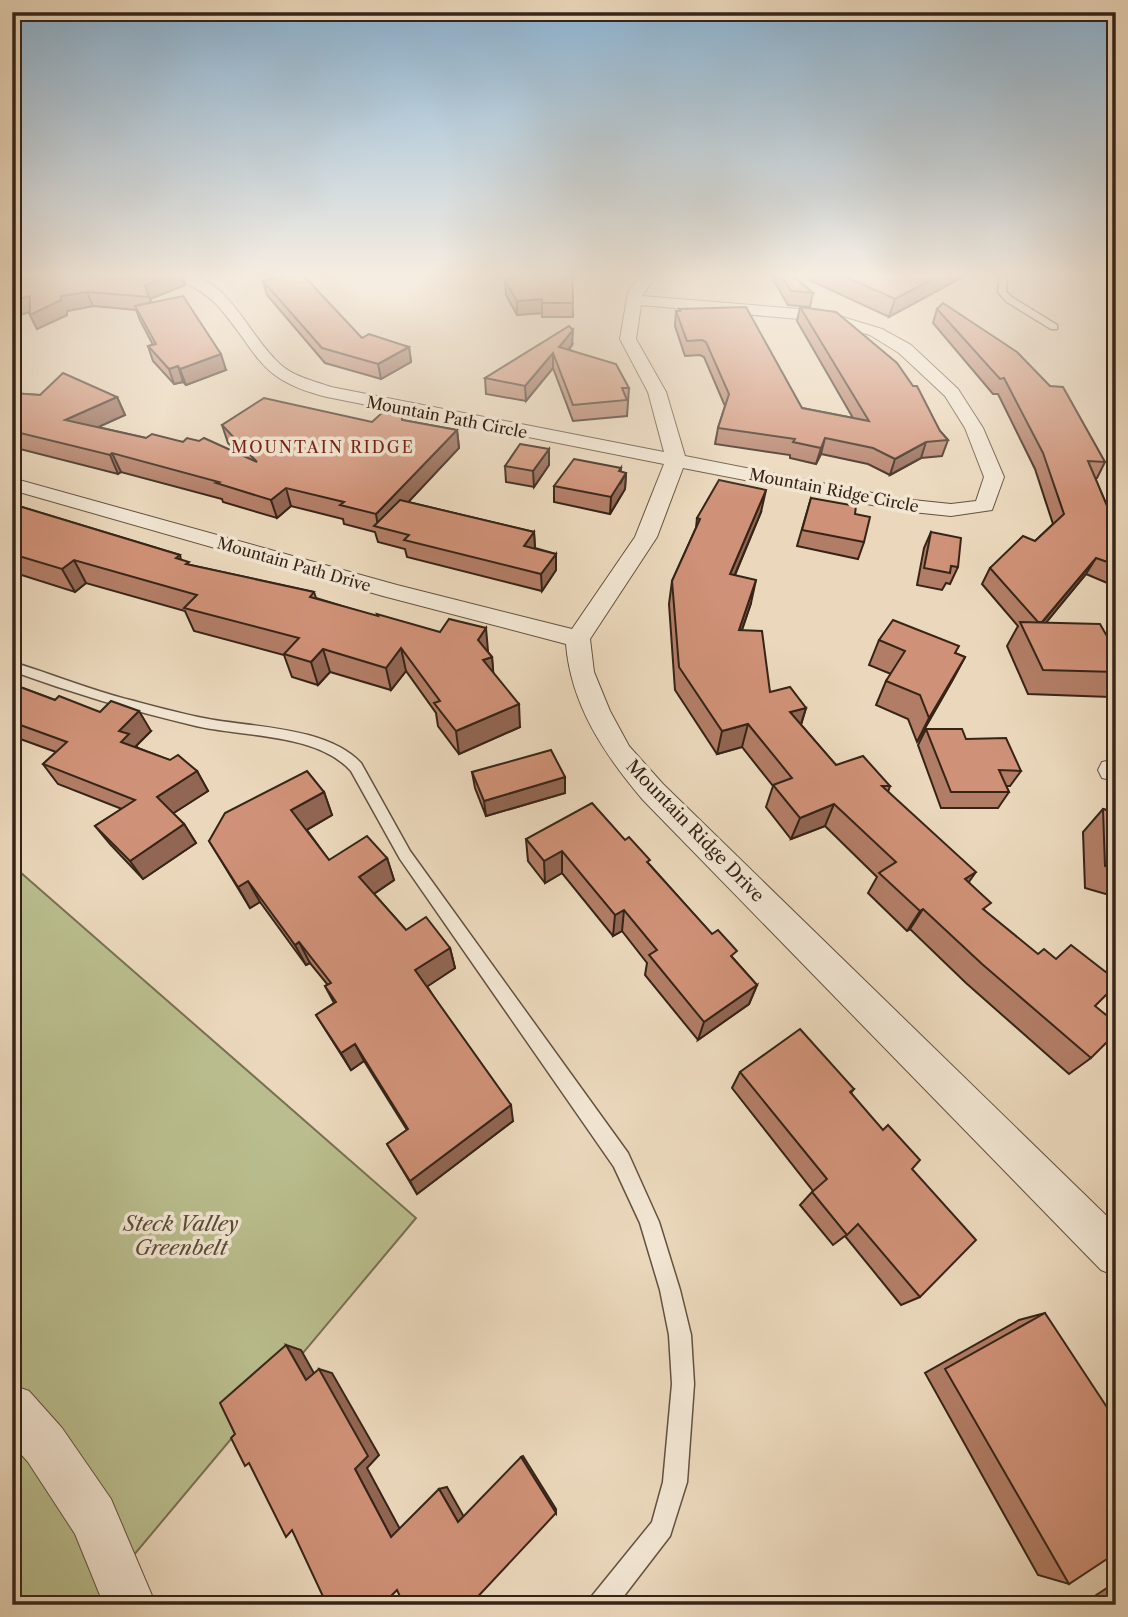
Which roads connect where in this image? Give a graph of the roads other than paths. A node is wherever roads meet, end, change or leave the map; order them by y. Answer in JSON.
{"nodes":[{"id":1,"x":258,"y":348,"type":"edge"},
{"id":2,"x":633,"y":348,"type":"edge"},
{"id":3,"x":904,"y":348,"type":"edge"},
{"id":4,"x":676,"y":460,"type":"junction"},
{"id":5,"x":12,"y":484,"type":"edge"},
{"id":6,"x":578,"y":639,"type":"junction"},
{"id":7,"x":12,"y":666,"type":"edge"},
{"id":8,"x":1116,"y":1255,"type":"edge"},
{"id":9,"x":12,"y":1408,"type":"edge"},
{"id":10,"x":130,"y":1605,"type":"edge"},
{"id":11,"x":601,"y":1605,"type":"edge"}],
"edges":[{"from":1,"to":4,"type":"street","name":"Mountain Path Circle"},
{"from":2,"to":4,"type":"street"},
{"from":3,"to":4,"type":"street","name":"Mountain Ridge Circle"},
{"from":4,"to":6,"type":"street"},
{"from":5,"to":6,"type":"street","name":"Mountain Path Drive"},
{"from":6,"to":8,"type":"street","name":"Mountain Ridge Drive"},
{"from":7,"to":11,"type":"lane"},
{"from":9,"to":10,"type":"street"}]}
